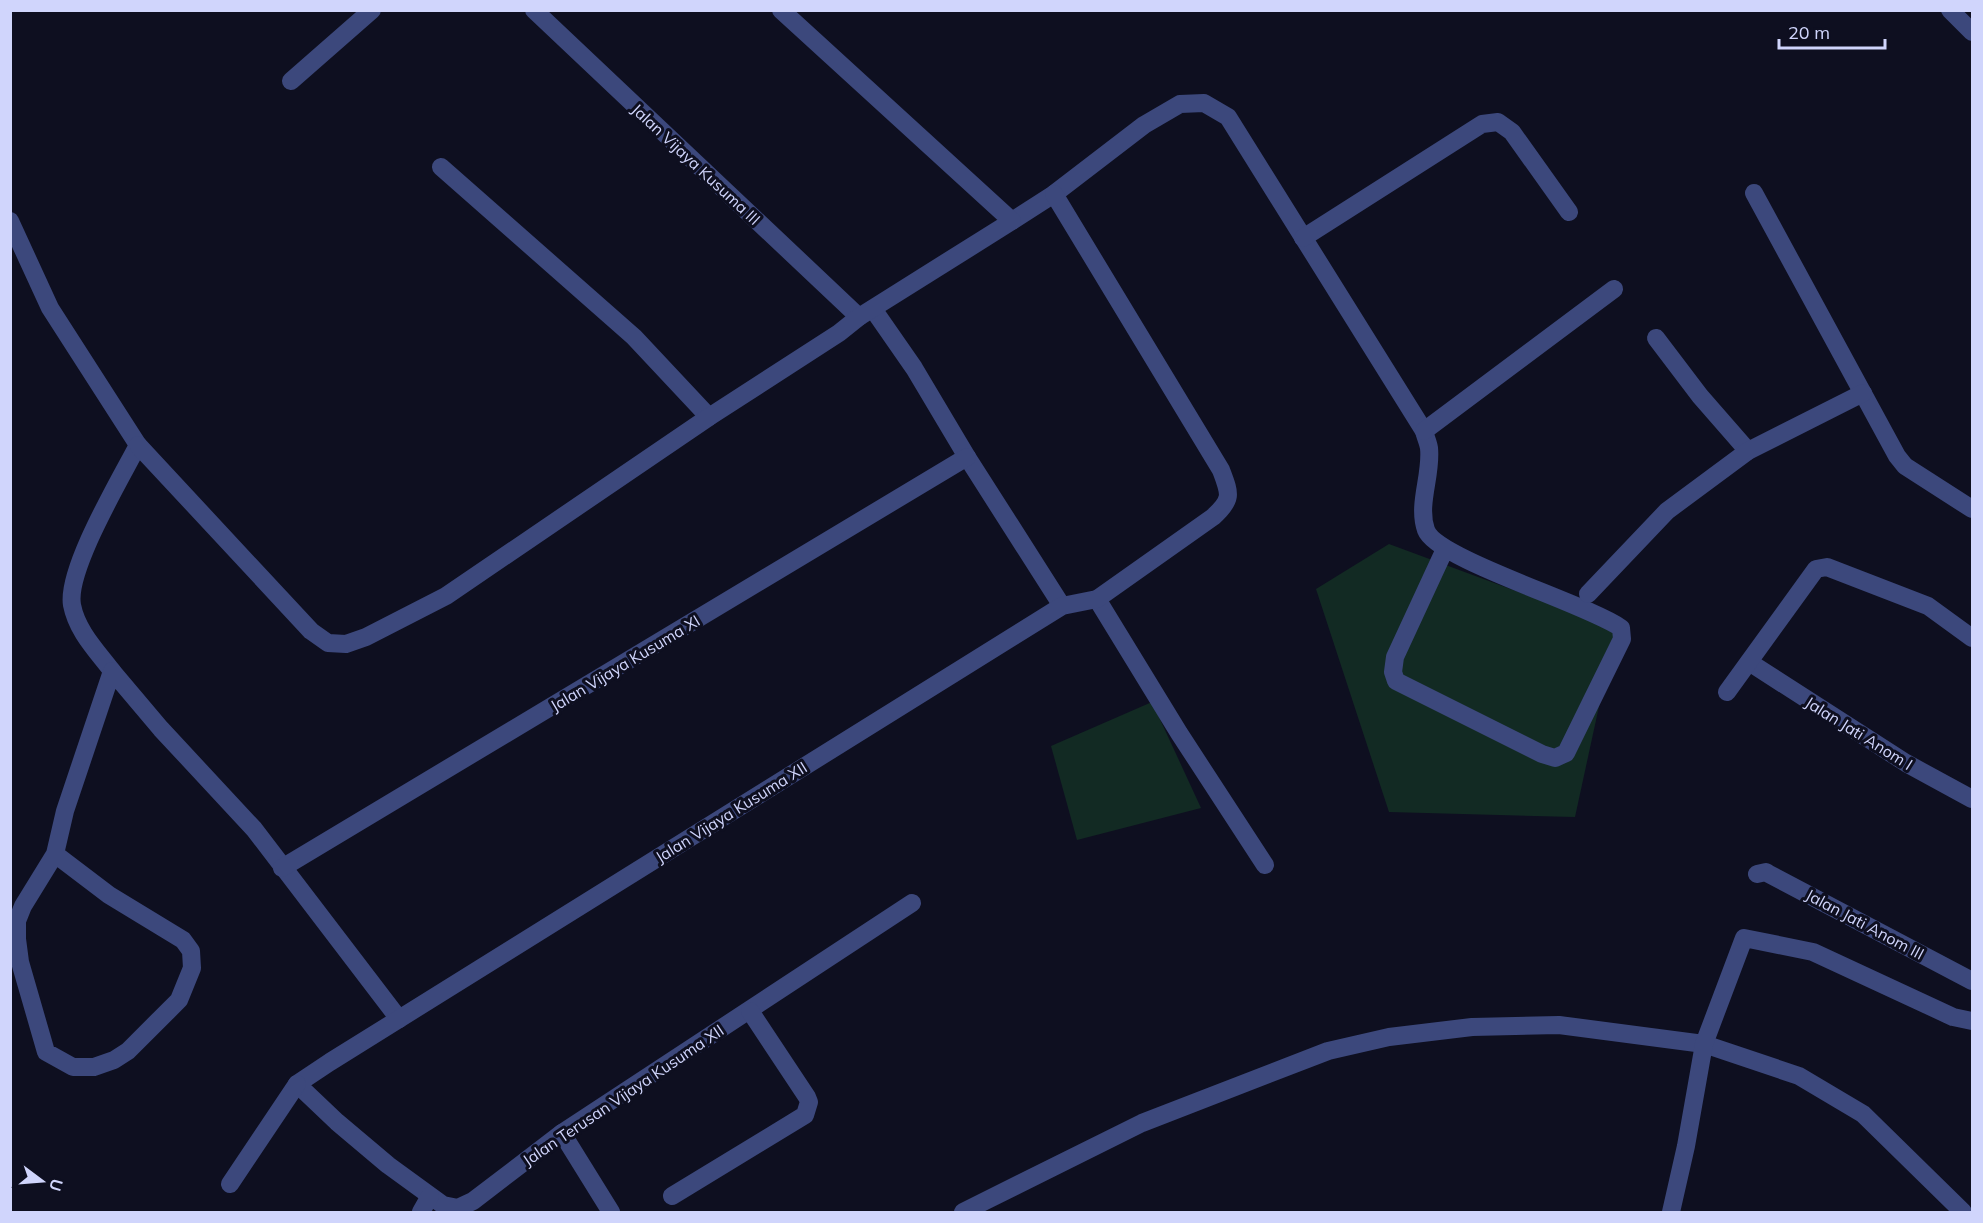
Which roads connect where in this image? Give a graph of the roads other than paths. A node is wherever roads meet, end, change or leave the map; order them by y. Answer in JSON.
{"nodes":[{"id":1,"x":372,"y":10,"type":"edge"},
{"id":2,"x":534,"y":10,"type":"edge"},
{"id":3,"x":781,"y":10,"type":"edge"},
{"id":4,"x":1950,"y":10,"type":"edge"},
{"id":5,"x":1972,"y":32,"type":"edge"},
{"id":6,"x":291,"y":81,"type":"dead end"},
{"id":7,"x":441,"y":167,"type":"dead end"},
{"id":8,"x":1754,"y":193,"type":"dead end"},
{"id":9,"x":1054,"y":194,"type":"junction"},
{"id":10,"x":1569,"y":212,"type":"dead end"},
{"id":11,"x":1012,"y":220,"type":"junction"},
{"id":12,"x":10,"y":221,"type":"edge"},
{"id":13,"x":1303,"y":238,"type":"junction"},
{"id":14,"x":1614,"y":289,"type":"dead end"},
{"id":15,"x":866,"y":313,"type":"junction"},
{"id":16,"x":1656,"y":338,"type":"dead end"},
{"id":17,"x":1863,"y":393,"type":"junction"},
{"id":18,"x":709,"y":417,"type":"junction"},
{"id":19,"x":1424,"y":431,"type":"junction"},
{"id":20,"x":138,"y":445,"type":"junction"},
{"id":21,"x":1748,"y":451,"type":"junction"},
{"id":22,"x":968,"y":457,"type":"junction"},
{"id":23,"x":1972,"y":509,"type":"edge"},
{"id":24,"x":1445,"y":549,"type":"junction"},
{"id":25,"x":1588,"y":594,"type":"dead end"},
{"id":26,"x":1097,"y":599,"type":"junction"},
{"id":27,"x":1062,"y":606,"type":"junction"},
{"id":28,"x":1972,"y":638,"type":"edge"},
{"id":29,"x":1749,"y":662,"type":"junction"},
{"id":30,"x":112,"y":671,"type":"junction"},
{"id":31,"x":1726,"y":692,"type":"dead end"},
{"id":32,"x":1972,"y":799,"type":"edge"},
{"id":33,"x":55,"y":854,"type":"junction"},
{"id":34,"x":1265,"y":865,"type":"dead end"},
{"id":35,"x":282,"y":868,"type":"junction"},
{"id":36,"x":1757,"y":874,"type":"dead end"},
{"id":37,"x":912,"y":903,"type":"dead end"},
{"id":38,"x":1972,"y":981,"type":"edge"},
{"id":39,"x":750,"y":1011,"type":"junction"},
{"id":40,"x":399,"y":1019,"type":"junction"},
{"id":41,"x":1972,"y":1021,"type":"edge"},
{"id":42,"x":1704,"y":1044,"type":"junction"},
{"id":43,"x":297,"y":1084,"type":"junction"},
{"id":44,"x":562,"y":1133,"type":"junction"},
{"id":45,"x":230,"y":1184,"type":"dead end"},
{"id":46,"x":672,"y":1196,"type":"dead end"},
{"id":47,"x":425,"y":1204,"type":"edge"},
{"id":48,"x":611,"y":1212,"type":"edge"},
{"id":49,"x":963,"y":1212,"type":"edge"},
{"id":50,"x":1671,"y":1212,"type":"edge"},
{"id":51,"x":1963,"y":1212,"type":"edge"}],
"edges":[{"from":1,"to":6,"type":"street"},
{"from":2,"to":15,"type":"street","name":"Jalan Vijaya Kusuma III"},
{"from":3,"to":11,"type":"street"},
{"from":4,"to":5,"type":"street"},
{"from":7,"to":18,"type":"street"},
{"from":8,"to":17,"type":"street"},
{"from":9,"to":11,"type":"street"},
{"from":9,"to":13,"type":"street"},
{"from":9,"to":26,"type":"street"},
{"from":10,"to":13,"type":"street"},
{"from":11,"to":15,"type":"street"},
{"from":12,"to":20,"type":"street"},
{"from":13,"to":19,"type":"street"},
{"from":14,"to":19,"type":"street"},
{"from":15,"to":18,"type":"street"},
{"from":15,"to":22,"type":"street","name":"Jalan Vijaya Kusuma III"},
{"from":16,"to":21,"type":"street"},
{"from":17,"to":21,"type":"street"},
{"from":17,"to":23,"type":"street"},
{"from":18,"to":20,"type":"street"},
{"from":19,"to":24,"type":"street"},
{"from":20,"to":30,"type":"street"},
{"from":21,"to":25,"type":"street"},
{"from":22,"to":27,"type":"street","name":"Jalan Vijaya Kusuma III"},
{"from":22,"to":35,"type":"street","name":"Jalan Vijaya Kusuma XI"},
{"from":24,"to":24,"type":"street"},
{"from":26,"to":27,"type":"street"},
{"from":26,"to":34,"type":"street"},
{"from":27,"to":40,"type":"street","name":"Jalan Vijaya Kusuma XII"},
{"from":28,"to":29,"type":"street"},
{"from":29,"to":31,"type":"street"},
{"from":29,"to":32,"type":"street","name":"Jalan Jati Anom I"},
{"from":30,"to":33,"type":"street"},
{"from":30,"to":35,"type":"street"},
{"from":33,"to":33,"type":"street"},
{"from":35,"to":40,"type":"street"},
{"from":36,"to":38,"type":"street","name":"Jalan Jati Anom III"},
{"from":37,"to":39,"type":"street","name":"Jalan Terusan Vijaya Kusuma XII"},
{"from":39,"to":44,"type":"street","name":"Jalan Terusan Vijaya Kusuma XII"},
{"from":39,"to":46,"type":"street"},
{"from":40,"to":43,"type":"street"},
{"from":41,"to":42,"type":"street"},
{"from":42,"to":49,"type":"street"},
{"from":42,"to":50,"type":"street"},
{"from":42,"to":51,"type":"street"},
{"from":43,"to":45,"type":"street"},
{"from":43,"to":47,"type":"street","name":"Jalan Terusan Vijaya Kusuma XII"},
{"from":44,"to":47,"type":"street","name":"Jalan Terusan Vijaya Kusuma XII"},
{"from":44,"to":48,"type":"street"}]}
